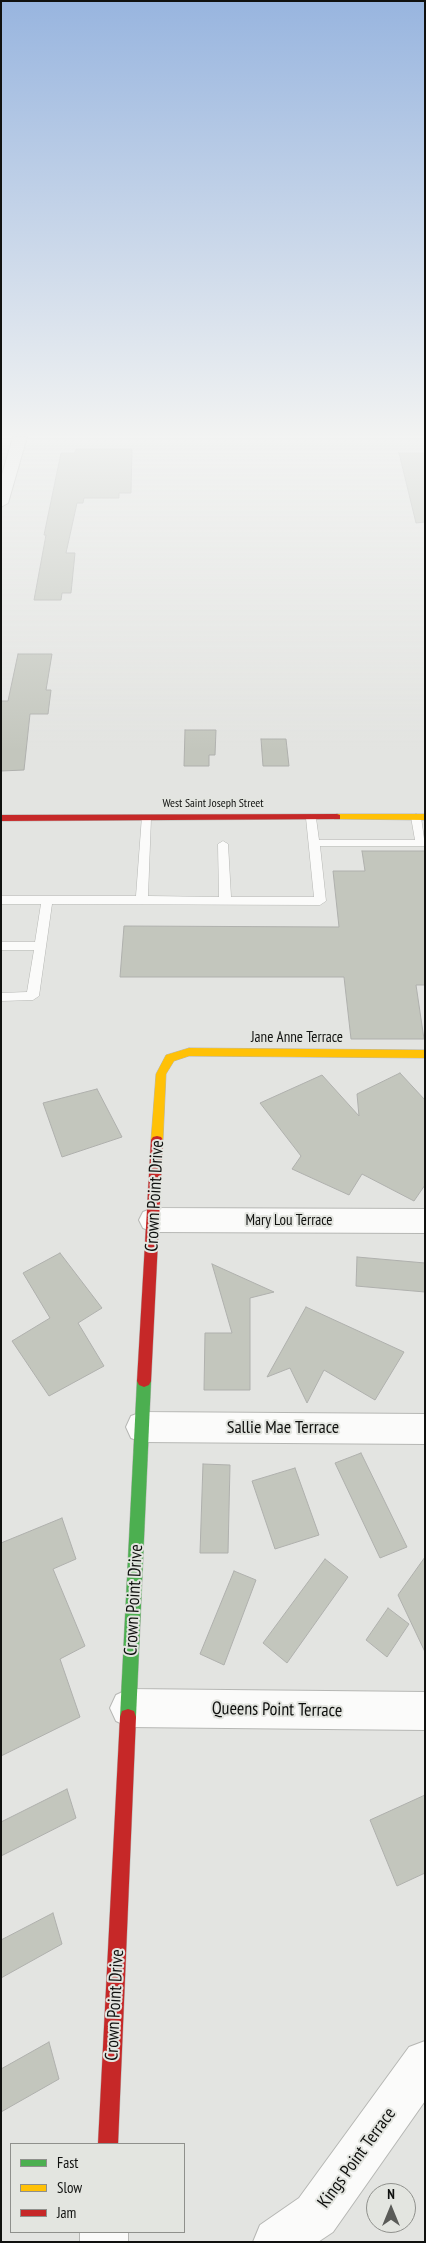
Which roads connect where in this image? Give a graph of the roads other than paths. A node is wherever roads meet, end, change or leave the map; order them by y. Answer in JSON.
{"nodes":[{"id":1,"x":420,"y":817,"type":"edge"},
{"id":2,"x":1,"y":818,"type":"edge"},
{"id":3,"x":146,"y":818,"type":"junction"},
{"id":4,"x":311,"y":818,"type":"junction"},
{"id":5,"x":314,"y":843,"type":"junction"},
{"id":6,"x":423,"y":843,"type":"edge"},
{"id":7,"x":223,"y":844,"type":"dead end"},
{"id":8,"x":1,"y":900,"type":"edge"},
{"id":9,"x":47,"y":900,"type":"junction"},
{"id":10,"x":142,"y":900,"type":"junction"},
{"id":11,"x":225,"y":900,"type":"junction"},
{"id":12,"x":1,"y":946,"type":"edge"},
{"id":13,"x":40,"y":946,"type":"junction"},
{"id":14,"x":1,"y":997,"type":"edge"},
{"id":15,"x":425,"y":1054,"type":"edge"},
{"id":16,"x":170,"y":1058,"type":"joint"},
{"id":17,"x":154,"y":1220,"type":"junction"},
{"id":18,"x":425,"y":1221,"type":"edge"},
{"id":19,"x":142,"y":1428,"type":"junction"},
{"id":20,"x":425,"y":1429,"type":"edge"},
{"id":21,"x":129,"y":1708,"type":"junction"},
{"id":22,"x":425,"y":1711,"type":"edge"},
{"id":23,"x":425,"y":2063,"type":"edge"},
{"id":24,"x":108,"y":2143,"type":"edge"},
{"id":25,"x":277,"y":2242,"type":"edge"}],
"edges":[{"from":1,"to":4,"type":"street","name":"West Saint Joseph Street"},
{"from":1,"to":6,"type":"lane"},
{"from":2,"to":3,"type":"street","name":"West Saint Joseph Street"},
{"from":3,"to":4,"type":"street","name":"West Saint Joseph Street"},
{"from":3,"to":10,"type":"lane"},
{"from":4,"to":5,"type":"lane"},
{"from":5,"to":6,"type":"lane"},
{"from":5,"to":11,"type":"lane"},
{"from":7,"to":11,"type":"lane"},
{"from":8,"to":9,"type":"lane"},
{"from":9,"to":10,"type":"lane"},
{"from":9,"to":13,"type":"lane"},
{"from":10,"to":11,"type":"lane"},
{"from":12,"to":13,"type":"lane"},
{"from":13,"to":14,"type":"lane"},
{"from":15,"to":16,"type":"street","name":"Jane Anne Terrace"},
{"from":16,"to":17,"type":"street","name":"Crown Point Drive"},
{"from":17,"to":18,"type":"street","name":"Mary Lou Terrace"},
{"from":17,"to":19,"type":"street","name":"Crown Point Drive"},
{"from":19,"to":20,"type":"street","name":"Sallie Mae Terrace"},
{"from":19,"to":21,"type":"street","name":"Crown Point Drive"},
{"from":21,"to":22,"type":"street","name":"Queens Point Terrace"},
{"from":21,"to":24,"type":"street","name":"Crown Point Drive"},
{"from":23,"to":25,"type":"street","name":"Kings Point Terrace"}]}
